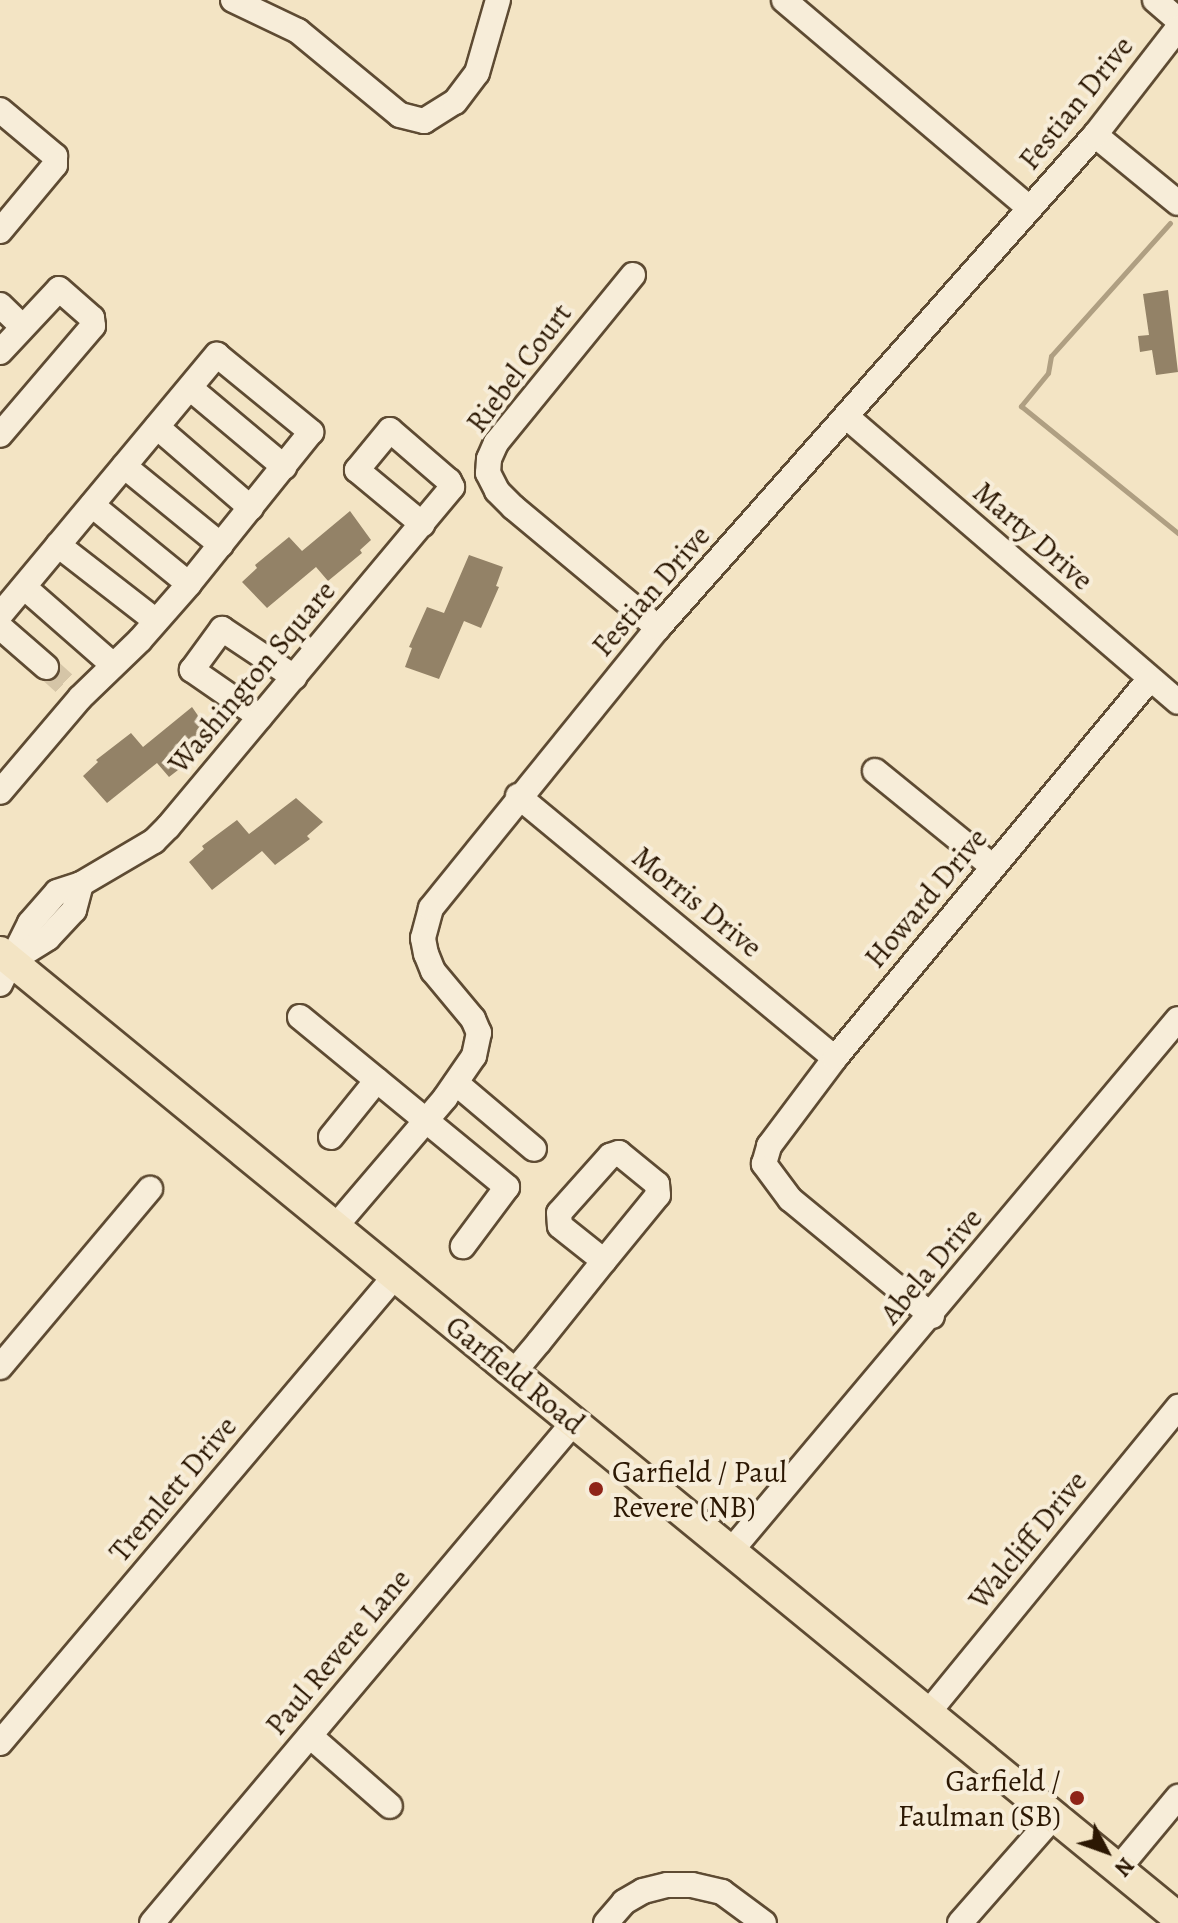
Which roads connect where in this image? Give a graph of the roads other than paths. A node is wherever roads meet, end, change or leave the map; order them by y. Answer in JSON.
{"nodes":[{"id":1,"x":233,"y":0,"type":"edge"},
{"id":2,"x":498,"y":0,"type":"edge"},
{"id":3,"x":784,"y":0,"type":"edge"},
{"id":4,"x":1155,"y":0,"type":"edge"},
{"id":5,"x":1178,"y":20,"type":"edge"},
{"id":6,"x":1178,"y":28,"type":"edge"},
{"id":7,"x":0,"y":110,"type":"edge"},
{"id":8,"x":1095,"y":135,"type":"junction"},
{"id":9,"x":1178,"y":203,"type":"edge"},
{"id":10,"x":1029,"y":208,"type":"junction"},
{"id":11,"x":0,"y":231,"type":"edge"},
{"id":12,"x":633,"y":275,"type":"dead end"},
{"id":13,"x":0,"y":305,"type":"edge"},
{"id":14,"x":22,"y":326,"type":"junction"},
{"id":15,"x":0,"y":352,"type":"edge"},
{"id":16,"x":190,"y":388,"type":"junction"},
{"id":17,"x":848,"y":418,"type":"junction"},
{"id":18,"x":157,"y":427,"type":"junction"},
{"id":19,"x":0,"y":435,"type":"edge"},
{"id":20,"x":124,"y":466,"type":"junction"},
{"id":21,"x":284,"y":467,"type":"junction"},
{"id":22,"x":92,"y":505,"type":"junction"},
{"id":23,"x":251,"y":508,"type":"junction"},
{"id":24,"x":422,"y":524,"type":"junction"},
{"id":25,"x":58,"y":545,"type":"junction"},
{"id":26,"x":221,"y":545,"type":"junction"},
{"id":27,"x":189,"y":584,"type":"junction"},
{"id":28,"x":24,"y":587,"type":"junction"},
{"id":29,"x":0,"y":615,"type":"edge"},
{"id":30,"x":156,"y":621,"type":"junction"},
{"id":31,"x":0,"y":627,"type":"edge"},
{"id":32,"x":658,"y":628,"type":"junction"},
{"id":33,"x":113,"y":665,"type":"junction"},
{"id":34,"x":46,"y":667,"type":"tunnel mouth"},
{"id":35,"x":294,"y":677,"type":"junction"},
{"id":36,"x":1150,"y":679,"type":"junction"},
{"id":37,"x":1178,"y":702,"type":"edge"},
{"id":38,"x":260,"y":717,"type":"junction"},
{"id":39,"x":875,"y":771,"type":"dead end"},
{"id":40,"x":0,"y":792,"type":"edge"},
{"id":41,"x":518,"y":796,"type":"junction"},
{"id":42,"x":993,"y":867,"type":"junction"},
{"id":43,"x":4,"y":966,"type":"edge"},
{"id":44,"x":300,"y":1017,"type":"dead end"},
{"id":45,"x":1178,"y":1019,"type":"edge"},
{"id":46,"x":835,"y":1058,"type":"junction"},
{"id":47,"x":377,"y":1080,"type":"junction"},
{"id":48,"x":456,"y":1083,"type":"junction"},
{"id":49,"x":426,"y":1119,"type":"junction"},
{"id":50,"x":331,"y":1137,"type":"dead end"},
{"id":51,"x":534,"y":1149,"type":"dead end"},
{"id":52,"x":150,"y":1189,"type":"dead end"},
{"id":53,"x":335,"y":1227,"type":"junction"},
{"id":54,"x":463,"y":1246,"type":"dead end"},
{"id":55,"x":604,"y":1261,"type":"dead end"},
{"id":56,"x":395,"y":1276,"type":"junction"},
{"id":57,"x":932,"y":1316,"type":"junction"},
{"id":58,"x":0,"y":1367,"type":"edge"},
{"id":59,"x":513,"y":1373,"type":"junction"},
{"id":60,"x":1178,"y":1407,"type":"edge"},
{"id":61,"x":573,"y":1423,"type":"junction"},
{"id":62,"x":730,"y":1552,"type":"junction"},
{"id":63,"x":927,"y":1714,"type":"junction"},
{"id":64,"x":310,"y":1736,"type":"junction"},
{"id":65,"x":0,"y":1743,"type":"edge"},
{"id":66,"x":1178,"y":1797,"type":"edge"},
{"id":67,"x":390,"y":1806,"type":"dead end"},
{"id":68,"x":1054,"y":1816,"type":"junction"},
{"id":69,"x":1118,"y":1869,"type":"junction"},
{"id":70,"x":1178,"y":1918,"type":"edge"},
{"id":71,"x":161,"y":1920,"type":"edge"},
{"id":72,"x":606,"y":1923,"type":"edge"},
{"id":73,"x":764,"y":1923,"type":"edge"},
{"id":74,"x":960,"y":1923,"type":"edge"}],
"edges":[{"from":1,"to":2,"type":"street"},
{"from":3,"to":10,"type":"street"},
{"from":4,"to":5,"type":"street"},
{"from":6,"to":8,"type":"street","name":"Festian Drive"},
{"from":7,"to":11,"type":"street"},
{"from":8,"to":9,"type":"street"},
{"from":8,"to":10,"type":"street","name":"Festian Drive"},
{"from":10,"to":17,"type":"street","name":"Festian Drive"},
{"from":12,"to":32,"type":"street","name":"Riebel Court"},
{"from":13,"to":14,"type":"street"},
{"from":14,"to":15,"type":"street"},
{"from":14,"to":19,"type":"street"},
{"from":16,"to":18,"type":"street"},
{"from":16,"to":21,"type":"street"},
{"from":16,"to":21,"type":"street"},
{"from":17,"to":32,"type":"street","name":"Festian Drive"},
{"from":17,"to":36,"type":"street","name":"Marty Drive"},
{"from":18,"to":20,"type":"street"},
{"from":18,"to":23,"type":"street"},
{"from":20,"to":22,"type":"street"},
{"from":20,"to":26,"type":"street"},
{"from":21,"to":23,"type":"street"},
{"from":22,"to":25,"type":"street"},
{"from":22,"to":27,"type":"street"},
{"from":23,"to":26,"type":"street"},
{"from":24,"to":24,"type":"street","name":"Washington Square"},
{"from":24,"to":35,"type":"street","name":"Washington Square"},
{"from":25,"to":28,"type":"street"},
{"from":25,"to":30,"type":"street"},
{"from":26,"to":27,"type":"street"},
{"from":27,"to":30,"type":"street"},
{"from":28,"to":29,"type":"street"},
{"from":28,"to":33,"type":"street"},
{"from":30,"to":33,"type":"street"},
{"from":31,"to":34,"type":"street"},
{"from":32,"to":41,"type":"street","name":"Festian Drive"},
{"from":33,"to":40,"type":"street"},
{"from":35,"to":38,"type":"street","name":"Washington Square"},
{"from":35,"to":38,"type":"street"},
{"from":36,"to":37,"type":"street","name":"Marty Drive"},
{"from":36,"to":42,"type":"street","name":"Howard Drive"},
{"from":38,"to":43,"type":"street","name":"Washington Square"},
{"from":39,"to":42,"type":"street"},
{"from":41,"to":46,"type":"street","name":"Morris Drive"},
{"from":41,"to":48,"type":"street","name":"Festian Drive"},
{"from":42,"to":46,"type":"street","name":"Howard Drive"},
{"from":43,"to":53,"type":"main road","name":"Garfield Road"},
{"from":44,"to":47,"type":"street"},
{"from":45,"to":57,"type":"street","name":"Abela Drive"},
{"from":46,"to":57,"type":"street","name":"Howard Drive"},
{"from":47,"to":49,"type":"street"},
{"from":47,"to":50,"type":"street"},
{"from":48,"to":49,"type":"street","name":"Festian Drive"},
{"from":48,"to":51,"type":"street"},
{"from":49,"to":53,"type":"street","name":"Festian Drive"},
{"from":49,"to":54,"type":"street"},
{"from":52,"to":58,"type":"street"},
{"from":53,"to":56,"type":"main road","name":"Garfield Road"},
{"from":55,"to":59,"type":"street"},
{"from":56,"to":59,"type":"main road","name":"Garfield Road"},
{"from":56,"to":65,"type":"street","name":"Tremlett Drive"},
{"from":57,"to":62,"type":"street","name":"Abela Drive"},
{"from":59,"to":61,"type":"main road","name":"Garfield Road"},
{"from":60,"to":63,"type":"street","name":"Walcliff Drive"},
{"from":61,"to":62,"type":"main road","name":"Garfield Road"},
{"from":61,"to":64,"type":"street","name":"Paul Revere Lane"},
{"from":62,"to":63,"type":"main road","name":"Garfield Road"},
{"from":63,"to":68,"type":"main road","name":"Garfield Road"},
{"from":64,"to":67,"type":"street"},
{"from":64,"to":71,"type":"street","name":"Paul Revere Lane"},
{"from":66,"to":69,"type":"street"},
{"from":68,"to":69,"type":"main road","name":"Garfield Road"},
{"from":68,"to":74,"type":"street"},
{"from":69,"to":70,"type":"main road","name":"Garfield Road"},
{"from":72,"to":73,"type":"street"}]}
